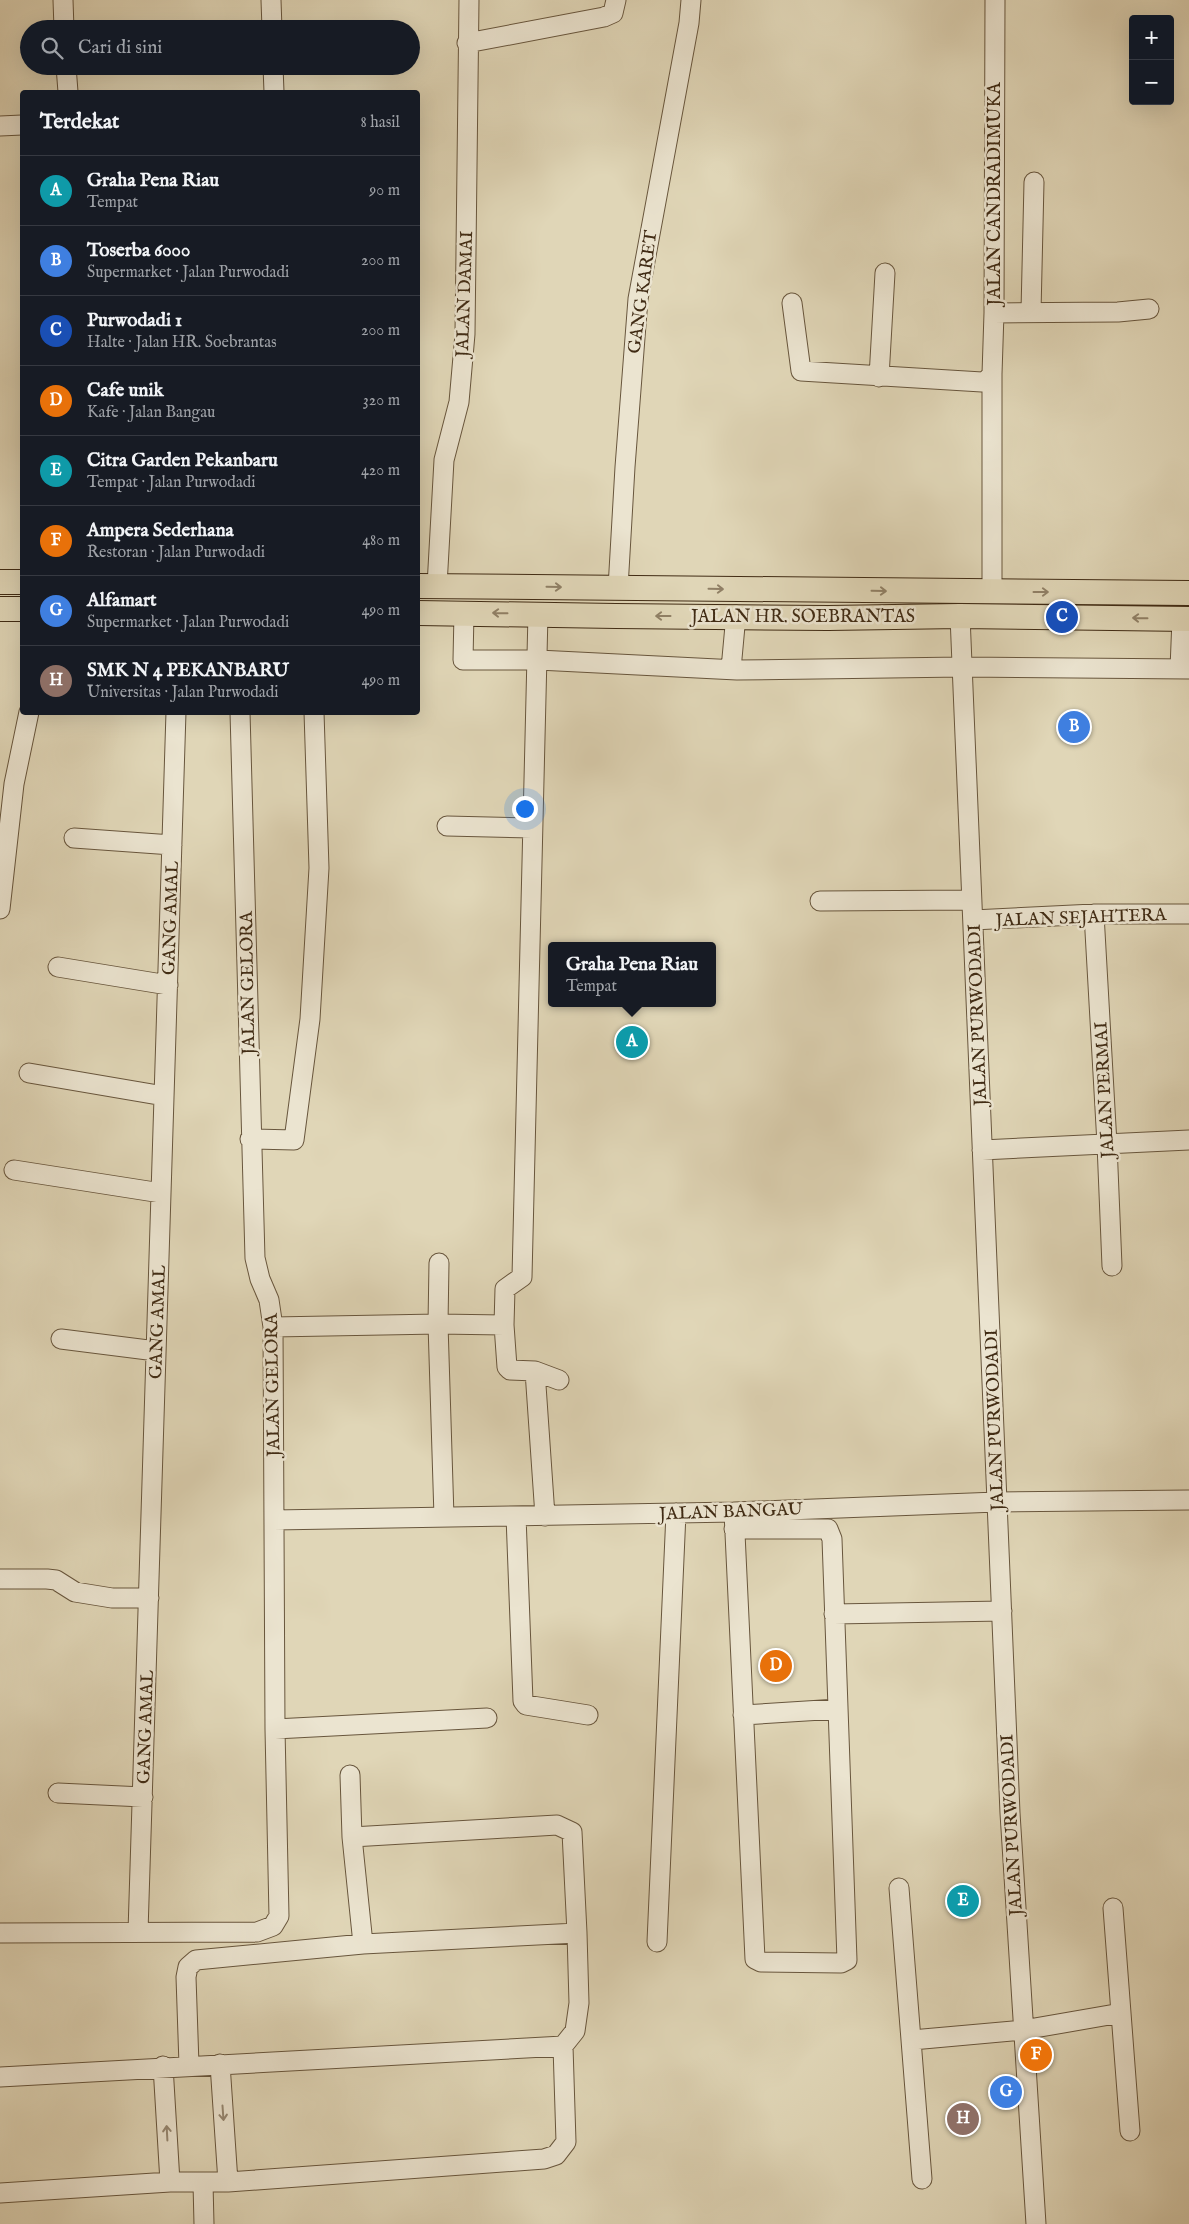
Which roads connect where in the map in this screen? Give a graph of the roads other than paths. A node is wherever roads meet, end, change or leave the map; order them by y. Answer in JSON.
{"nodes":[{"id":1,"x":63,"y":0,"type":"edge"},
{"id":2,"x":271,"y":0,"type":"edge"},
{"id":3,"x":469,"y":0,"type":"edge"},
{"id":4,"x":616,"y":0,"type":"edge"},
{"id":5,"x":691,"y":0,"type":"edge"},
{"id":6,"x":995,"y":0,"type":"edge"},
{"id":7,"x":64,"y":20,"type":"edge"},
{"id":8,"x":272,"y":20,"type":"edge"},
{"id":9,"x":467,"y":43,"type":"junction"},
{"id":10,"x":67,"y":75,"type":"edge"},
{"id":11,"x":273,"y":75,"type":"edge"},
{"id":12,"x":68,"y":90,"type":"edge"},
{"id":13,"x":274,"y":90,"type":"edge"},
{"id":14,"x":20,"y":125,"type":"edge"},
{"id":15,"x":0,"y":126,"type":"edge"},
{"id":16,"x":1034,"y":182,"type":"dead end"},
{"id":17,"x":884,"y":273,"type":"dead end"},
{"id":18,"x":792,"y":303,"type":"dead end"},
{"id":19,"x":1149,"y":309,"type":"dead end"},
{"id":20,"x":1031,"y":312,"type":"junction"},
{"id":21,"x":994,"y":313,"type":"junction"},
{"id":22,"x":879,"y":377,"type":"junction"},
{"id":23,"x":986,"y":378,"type":"junction"},
{"id":24,"x":0,"y":582,"type":"edge"},
{"id":25,"x":20,"y":582,"type":"edge"},
{"id":26,"x":427,"y":586,"type":"edge"},
{"id":27,"x":618,"y":588,"type":"junction"},
{"id":28,"x":992,"y":592,"type":"junction"},
{"id":29,"x":1189,"y":593,"type":"edge"},
{"id":30,"x":0,"y":609,"type":"edge"},
{"id":31,"x":20,"y":609,"type":"edge"},
{"id":32,"x":420,"y":613,"type":"edge"},
{"id":33,"x":464,"y":613,"type":"junction"},
{"id":34,"x":538,"y":614,"type":"junction"},
{"id":35,"x":736,"y":616,"type":"junction"},
{"id":36,"x":960,"y":616,"type":"junction"},
{"id":37,"x":1185,"y":619,"type":"edge"},
{"id":38,"x":538,"y":660,"type":"junction"},
{"id":39,"x":962,"y":667,"type":"junction"},
{"id":40,"x":731,"y":669,"type":"junction"},
{"id":41,"x":1185,"y":669,"type":"edge"},
{"id":42,"x":28,"y":715,"type":"edge"},
{"id":43,"x":176,"y":715,"type":"edge"},
{"id":44,"x":240,"y":715,"type":"edge"},
{"id":45,"x":314,"y":715,"type":"edge"},
{"id":46,"x":447,"y":826,"type":"dead end"},
{"id":47,"x":532,"y":828,"type":"junction"},
{"id":48,"x":74,"y":838,"type":"dead end"},
{"id":49,"x":172,"y":845,"type":"junction"},
{"id":50,"x":972,"y":900,"type":"junction"},
{"id":51,"x":820,"y":901,"type":"dead end"},
{"id":52,"x":0,"y":909,"type":"edge"},
{"id":53,"x":1094,"y":914,"type":"junction"},
{"id":54,"x":1189,"y":914,"type":"edge"},
{"id":55,"x":973,"y":920,"type":"junction"},
{"id":56,"x":58,"y":967,"type":"dead end"},
{"id":57,"x":168,"y":985,"type":"junction"},
{"id":58,"x":29,"y":1073,"type":"dead end"},
{"id":59,"x":164,"y":1096,"type":"junction"},
{"id":60,"x":250,"y":1139,"type":"junction"},
{"id":61,"x":1189,"y":1140,"type":"edge"},
{"id":62,"x":1107,"y":1144,"type":"junction"},
{"id":63,"x":982,"y":1150,"type":"junction"},
{"id":64,"x":14,"y":1170,"type":"dead end"},
{"id":65,"x":161,"y":1193,"type":"junction"},
{"id":66,"x":439,"y":1263,"type":"dead end"},
{"id":67,"x":1112,"y":1266,"type":"dead end"},
{"id":68,"x":438,"y":1324,"type":"junction"},
{"id":69,"x":504,"y":1325,"type":"junction"},
{"id":70,"x":273,"y":1327,"type":"junction"},
{"id":71,"x":61,"y":1339,"type":"dead end"},
{"id":72,"x":156,"y":1351,"type":"junction"},
{"id":73,"x":535,"y":1371,"type":"junction"},
{"id":74,"x":559,"y":1380,"type":"dead end"},
{"id":75,"x":1189,"y":1500,"type":"edge"},
{"id":76,"x":997,"y":1502,"type":"junction"},
{"id":77,"x":676,"y":1513,"type":"junction"},
{"id":78,"x":516,"y":1516,"type":"junction"},
{"id":79,"x":545,"y":1516,"type":"junction"},
{"id":80,"x":444,"y":1517,"type":"junction"},
{"id":81,"x":274,"y":1520,"type":"junction"},
{"id":82,"x":734,"y":1520,"type":"junction"},
{"id":83,"x":0,"y":1579,"type":"edge"},
{"id":84,"x":149,"y":1598,"type":"junction"},
{"id":85,"x":1002,"y":1611,"type":"junction"},
{"id":86,"x":834,"y":1614,"type":"junction"},
{"id":87,"x":838,"y":1709,"type":"junction"},
{"id":88,"x":588,"y":1715,"type":"dead end"},
{"id":89,"x":743,"y":1715,"type":"junction"},
{"id":90,"x":488,"y":1718,"type":"dead end"},
{"id":91,"x":275,"y":1728,"type":"junction"},
{"id":92,"x":350,"y":1775,"type":"dead end"},
{"id":93,"x":58,"y":1793,"type":"dead end"},
{"id":94,"x":142,"y":1797,"type":"junction"},
{"id":95,"x":352,"y":1837,"type":"junction"},
{"id":96,"x":899,"y":1888,"type":"dead end"},
{"id":97,"x":1113,"y":1908,"type":"dead end"},
{"id":98,"x":138,"y":1932,"type":"junction"},
{"id":99,"x":0,"y":1933,"type":"edge"},
{"id":100,"x":577,"y":1933,"type":"junction"},
{"id":101,"x":657,"y":1942,"type":"dead end"},
{"id":102,"x":363,"y":1944,"type":"junction"},
{"id":103,"x":1120,"y":2014,"type":"junction"},
{"id":104,"x":1023,"y":2030,"type":"junction"},
{"id":105,"x":912,"y":2040,"type":"junction"},
{"id":106,"x":563,"y":2046,"type":"junction"},
{"id":107,"x":220,"y":2064,"type":"junction"},
{"id":108,"x":189,"y":2065,"type":"junction"},
{"id":109,"x":163,"y":2066,"type":"junction"},
{"id":110,"x":0,"y":2077,"type":"edge"},
{"id":111,"x":1130,"y":2131,"type":"dead end"},
{"id":112,"x":922,"y":2179,"type":"dead end"},
{"id":113,"x":170,"y":2182,"type":"junction"},
{"id":114,"x":228,"y":2182,"type":"junction"},
{"id":115,"x":204,"y":2183,"type":"junction"},
{"id":116,"x":0,"y":2192,"type":"edge"},
{"id":117,"x":204,"y":2224,"type":"edge"},
{"id":118,"x":1036,"y":2224,"type":"edge"}],
"edges":[{"from":1,"to":7,"type":"street"},
{"from":2,"to":8,"type":"street"},
{"from":3,"to":9,"type":"street","name":"JALAN DAMAI"},
{"from":4,"to":9,"type":"street"},
{"from":5,"to":27,"type":"street","name":"GANG KARET"},
{"from":6,"to":21,"type":"street","name":"JALAN CANDRADIMUKA"},
{"from":9,"to":26,"type":"street","name":"JALAN DAMAI"},
{"from":10,"to":12,"type":"street"},
{"from":11,"to":13,"type":"street"},
{"from":14,"to":15,"type":"street"},
{"from":16,"to":20,"type":"street"},
{"from":17,"to":22,"type":"street"},
{"from":18,"to":22,"type":"street"},
{"from":19,"to":20,"type":"street"},
{"from":20,"to":21,"type":"street"},
{"from":21,"to":23,"type":"street","name":"JALAN CANDRADIMUKA"},
{"from":22,"to":23,"type":"street"},
{"from":23,"to":28,"type":"street","name":"JALAN CANDRADIMUKA"},
{"from":24,"to":25,"type":"main road"},
{"from":26,"to":27,"type":"main road","name":"JALAN HR. SOEBRANTAS","one_way":true},
{"from":27,"to":28,"type":"main road","name":"JALAN HR. SOEBRANTAS","one_way":true},
{"from":28,"to":29,"type":"main road","name":"JALAN HR. SOEBRANTAS","one_way":true},
{"from":30,"to":31,"type":"main road"},
{"from":32,"to":33,"type":"main road","name":"JALAN HR. SOEBRANTAS"},
{"from":34,"to":33,"type":"main road","name":"JALAN HR. SOEBRANTAS","one_way":true},
{"from":33,"to":38,"type":"street"},
{"from":35,"to":34,"type":"main road","name":"JALAN HR. SOEBRANTAS","one_way":true},
{"from":34,"to":38,"type":"street"},
{"from":35,"to":36,"type":"main road","name":"JALAN HR. SOEBRANTAS"},
{"from":35,"to":40,"type":"street"},
{"from":37,"to":36,"type":"main road","name":"JALAN HR. SOEBRANTAS","one_way":true},
{"from":36,"to":39,"type":"street","name":"JALAN PURWODADI"},
{"from":37,"to":41,"type":"street"},
{"from":38,"to":40,"type":"street"},
{"from":38,"to":47,"type":"street"},
{"from":39,"to":40,"type":"street"},
{"from":39,"to":41,"type":"street"},
{"from":39,"to":50,"type":"street","name":"JALAN PURWODADI"},
{"from":42,"to":52,"type":"street"},
{"from":43,"to":49,"type":"street","name":"GANG AMAL"},
{"from":44,"to":60,"type":"street","name":"JALAN GELORA"},
{"from":45,"to":60,"type":"street"},
{"from":46,"to":47,"type":"street"},
{"from":47,"to":69,"type":"street"},
{"from":48,"to":49,"type":"street"},
{"from":49,"to":57,"type":"street","name":"GANG AMAL"},
{"from":50,"to":51,"type":"street"},
{"from":50,"to":55,"type":"street","name":"JALAN PURWODADI"},
{"from":53,"to":54,"type":"street","name":"JALAN SEJAHTERA"},
{"from":53,"to":55,"type":"street","name":"JALAN SEJAHTERA"},
{"from":53,"to":62,"type":"street","name":"JALAN PERMAI"},
{"from":55,"to":63,"type":"street","name":"JALAN PURWODADI"},
{"from":56,"to":57,"type":"street"},
{"from":57,"to":59,"type":"street","name":"GANG AMAL"},
{"from":58,"to":59,"type":"street"},
{"from":59,"to":65,"type":"street","name":"GANG AMAL"},
{"from":60,"to":70,"type":"street","name":"JALAN GELORA"},
{"from":61,"to":62,"type":"street"},
{"from":62,"to":63,"type":"street"},
{"from":62,"to":67,"type":"street","name":"JALAN PERMAI"},
{"from":63,"to":76,"type":"street","name":"JALAN PURWODADI"},
{"from":64,"to":65,"type":"street"},
{"from":65,"to":72,"type":"street","name":"GANG AMAL"},
{"from":66,"to":68,"type":"street"},
{"from":68,"to":69,"type":"street"},
{"from":68,"to":70,"type":"street"},
{"from":68,"to":80,"type":"street"},
{"from":69,"to":73,"type":"street"},
{"from":70,"to":81,"type":"street","name":"JALAN GELORA"},
{"from":71,"to":72,"type":"street"},
{"from":72,"to":84,"type":"street","name":"GANG AMAL"},
{"from":73,"to":74,"type":"street"},
{"from":73,"to":79,"type":"street"},
{"from":75,"to":76,"type":"street","name":"JALAN BANGAU"},
{"from":76,"to":82,"type":"street","name":"JALAN BANGAU"},
{"from":76,"to":85,"type":"street","name":"JALAN PURWODADI"},
{"from":77,"to":79,"type":"street","name":"JALAN BANGAU"},
{"from":77,"to":82,"type":"street","name":"JALAN BANGAU"},
{"from":77,"to":101,"type":"street"},
{"from":78,"to":79,"type":"street","name":"JALAN BANGAU"},
{"from":78,"to":80,"type":"street","name":"JALAN BANGAU"},
{"from":78,"to":88,"type":"street"},
{"from":80,"to":81,"type":"street","name":"JALAN BANGAU"},
{"from":81,"to":91,"type":"street","name":"JALAN GELORA"},
{"from":82,"to":86,"type":"street"},
{"from":82,"to":89,"type":"street"},
{"from":83,"to":84,"type":"street"},
{"from":84,"to":94,"type":"street","name":"GANG AMAL"},
{"from":85,"to":86,"type":"street"},
{"from":85,"to":104,"type":"street","name":"JALAN PURWODADI"},
{"from":86,"to":87,"type":"street"},
{"from":87,"to":89,"type":"street"},
{"from":87,"to":89,"type":"street"},
{"from":90,"to":91,"type":"street"},
{"from":91,"to":98,"type":"street","name":"JALAN GELORA"},
{"from":92,"to":95,"type":"street"},
{"from":93,"to":94,"type":"street"},
{"from":94,"to":98,"type":"street","name":"GANG AMAL"},
{"from":95,"to":100,"type":"street"},
{"from":95,"to":102,"type":"street"},
{"from":96,"to":105,"type":"street"},
{"from":97,"to":103,"type":"street"},
{"from":98,"to":99,"type":"street","name":"JALAN GELORA"},
{"from":100,"to":102,"type":"street"},
{"from":100,"to":106,"type":"street"},
{"from":102,"to":108,"type":"street"},
{"from":103,"to":104,"type":"street"},
{"from":103,"to":111,"type":"street"},
{"from":104,"to":105,"type":"street"},
{"from":104,"to":118,"type":"street","name":"JALAN PURWODADI"},
{"from":105,"to":112,"type":"street"},
{"from":106,"to":107,"type":"street"},
{"from":106,"to":114,"type":"street"},
{"from":107,"to":108,"type":"street"},
{"from":107,"to":114,"type":"street","one_way":true},
{"from":108,"to":109,"type":"street"},
{"from":109,"to":110,"type":"street"},
{"from":113,"to":109,"type":"street","one_way":true},
{"from":113,"to":115,"type":"street"},
{"from":113,"to":116,"type":"street"},
{"from":114,"to":115,"type":"street"},
{"from":115,"to":117,"type":"street"}]}
